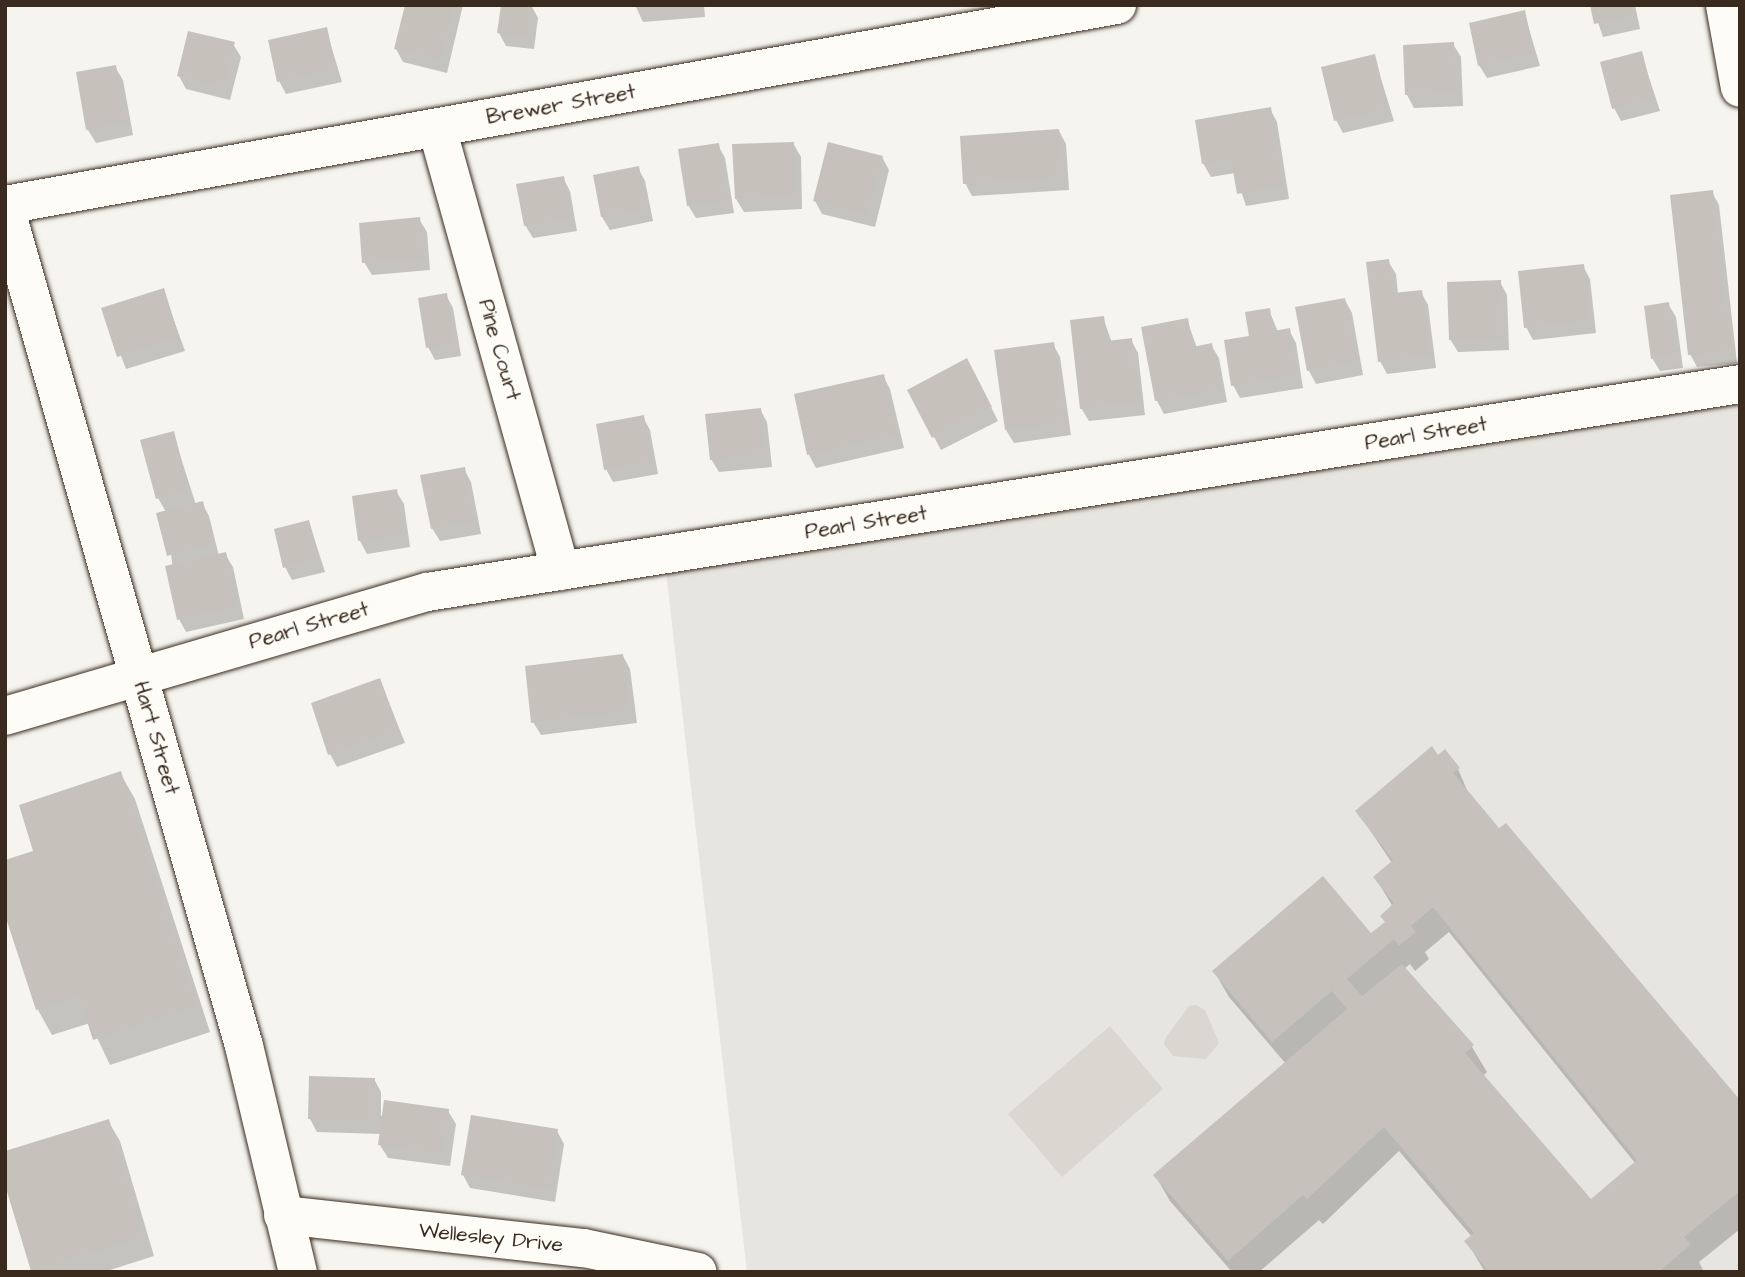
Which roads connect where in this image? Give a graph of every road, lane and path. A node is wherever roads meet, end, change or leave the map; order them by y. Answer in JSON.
{"nodes":[{"id":1,"x":1117,"y":5,"type":"edge"},
{"id":2,"x":1725,"y":5,"type":"edge"},
{"id":3,"x":1740,"y":88,"type":"edge"},
{"id":4,"x":437,"y":128,"type":"junction"},
{"id":5,"x":5,"y":206,"type":"edge"},
{"id":6,"x":1740,"y":384,"type":"edge"},
{"id":7,"x":561,"y":571,"type":"junction"},
{"id":8,"x":138,"y":674,"type":"junction"},
{"id":9,"x":5,"y":716,"type":"edge"},
{"id":10,"x":283,"y":1215,"type":"junction"},
{"id":11,"x":298,"y":1272,"type":"edge"},
{"id":12,"x":698,"y":1272,"type":"edge"}],
"edges":[{"from":1,"to":4,"type":"street","name":"Brewer Street"},
{"from":2,"to":3,"type":"street"},
{"from":4,"to":5,"type":"street","name":"Brewer Street"},
{"from":4,"to":7,"type":"street","name":"Pine Court"},
{"from":5,"to":8,"type":"street","name":"Hart Street"},
{"from":6,"to":7,"type":"street","name":"Pearl Street"},
{"from":7,"to":8,"type":"street","name":"Pearl Street"},
{"from":8,"to":9,"type":"street","name":"Pearl Street"},
{"from":8,"to":10,"type":"street","name":"Hart Street"},
{"from":10,"to":11,"type":"street","name":"Hart Street"},
{"from":10,"to":12,"type":"street","name":"Wellesley Drive"}]}
